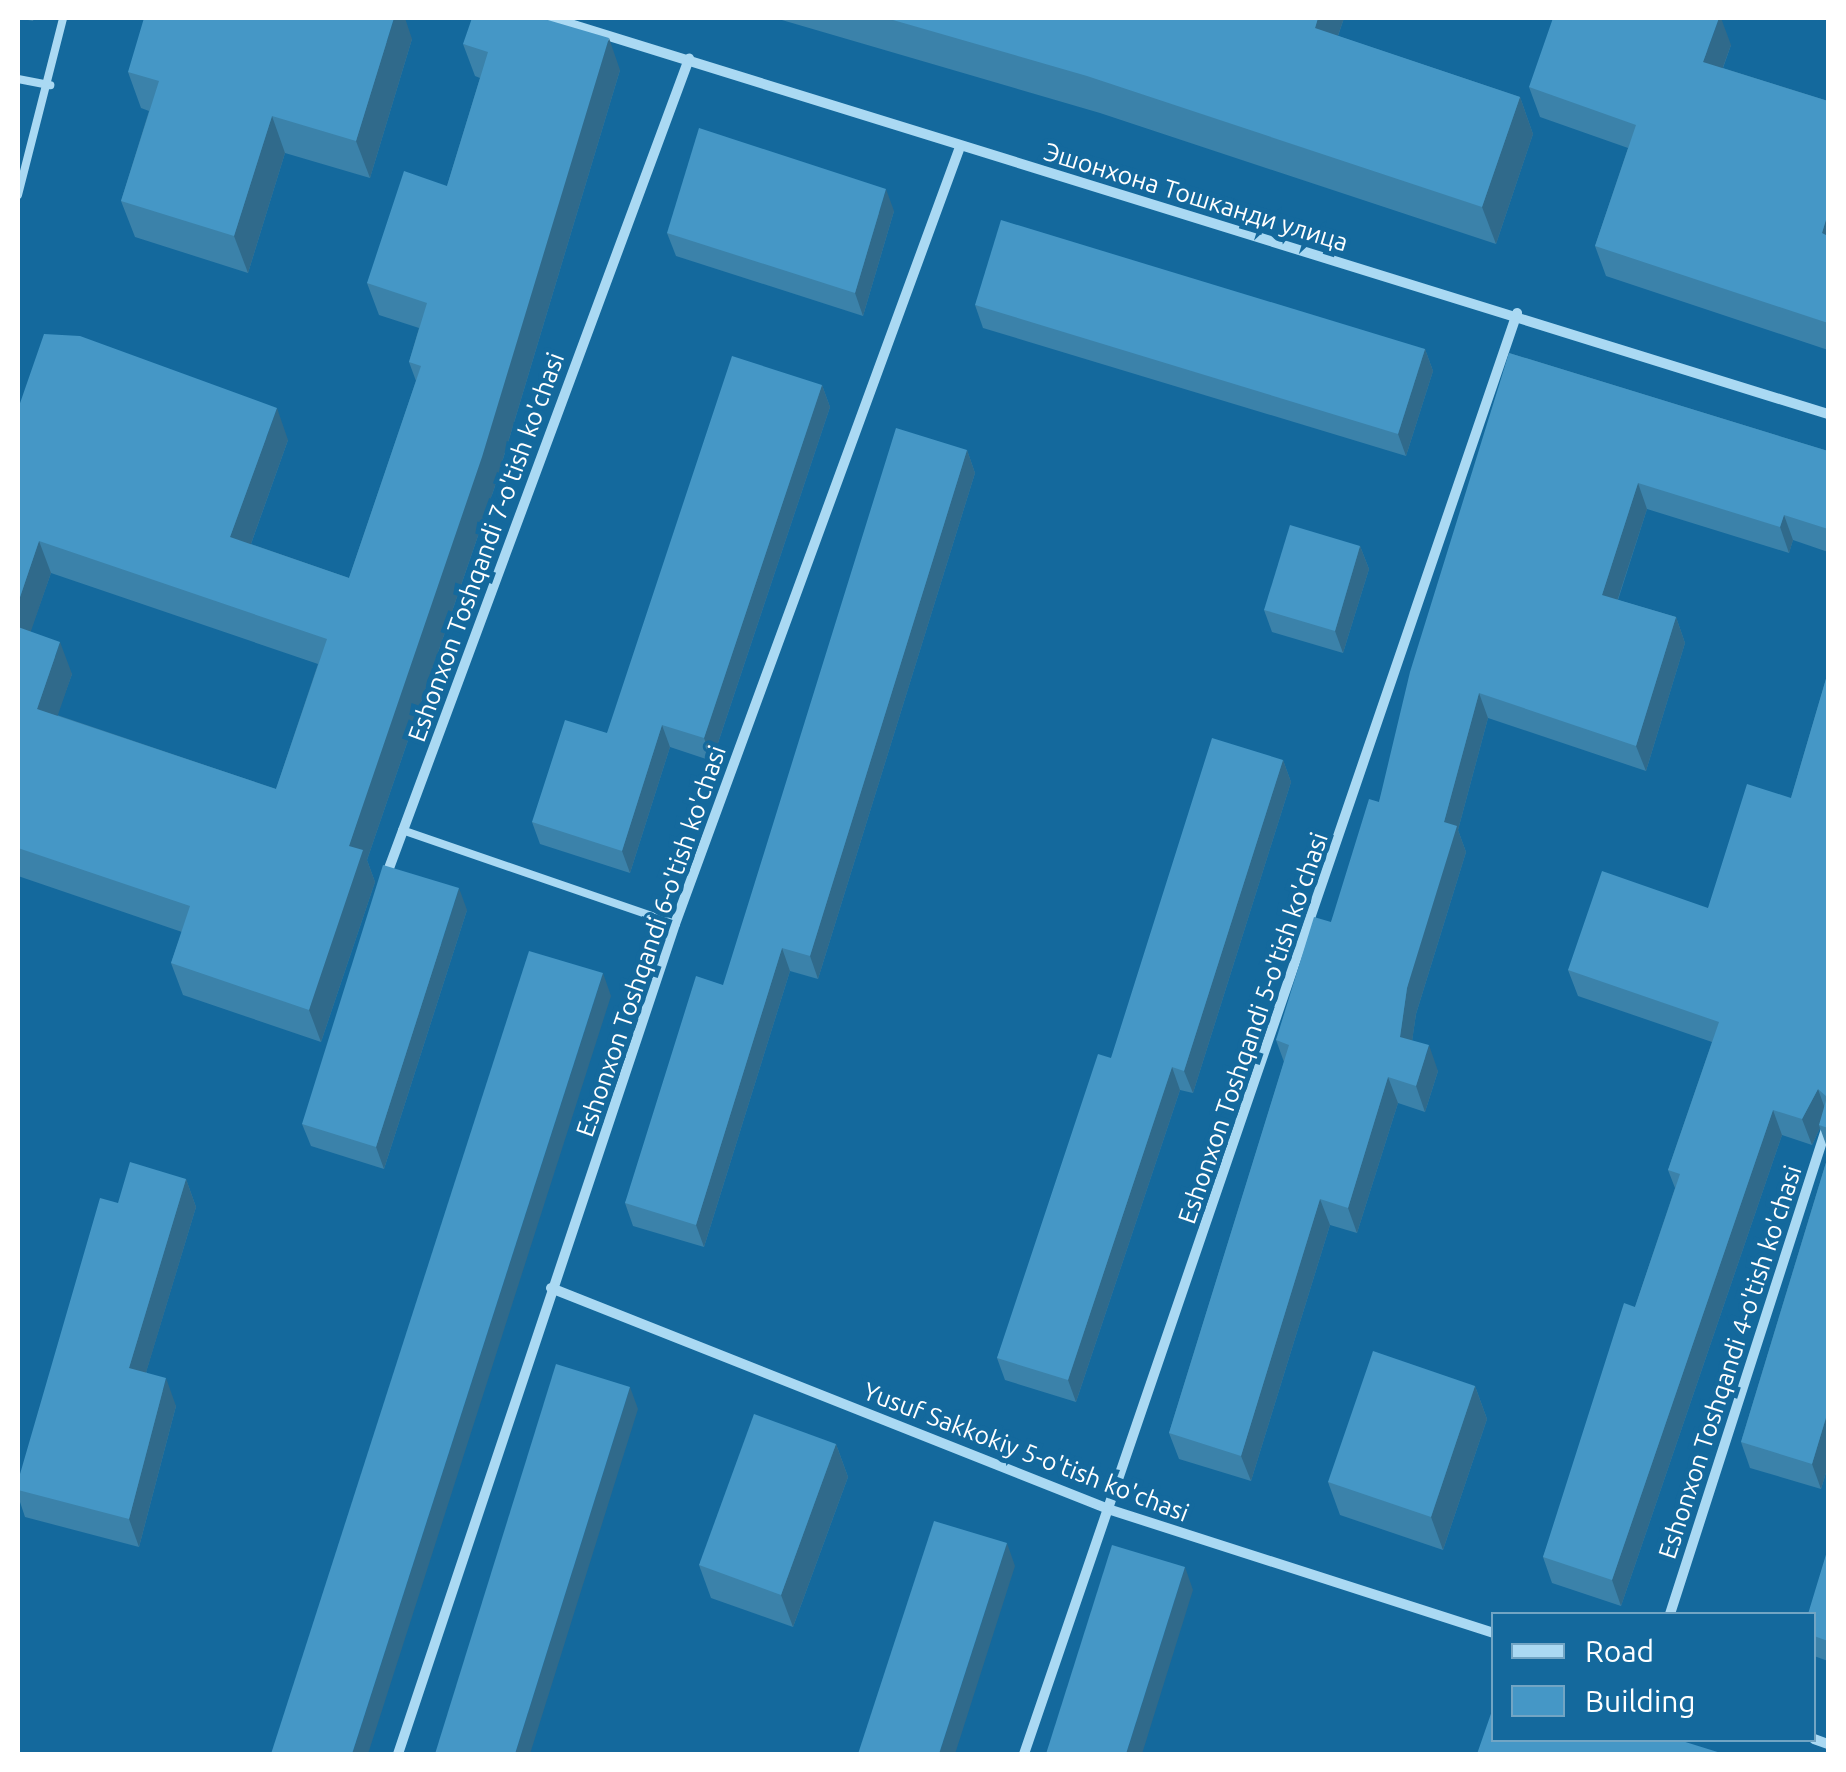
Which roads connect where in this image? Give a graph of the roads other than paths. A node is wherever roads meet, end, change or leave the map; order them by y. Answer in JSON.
{"nodes":[{"id":1,"x":63,"y":18,"type":"edge"},
{"id":2,"x":552,"y":18,"type":"edge"},
{"id":3,"x":689,"y":59,"type":"junction"},
{"id":4,"x":18,"y":79,"type":"edge"},
{"id":5,"x":50,"y":86,"type":"junction"},
{"id":6,"x":960,"y":148,"type":"junction"},
{"id":7,"x":18,"y":195,"type":"edge"},
{"id":8,"x":1517,"y":313,"type":"junction"},
{"id":9,"x":1828,"y":414,"type":"edge"},
{"id":10,"x":402,"y":830,"type":"junction"},
{"id":11,"x":383,"y":885,"type":"edge"},
{"id":12,"x":675,"y":924,"type":"junction"},
{"id":13,"x":1828,"y":1122,"type":"edge"},
{"id":14,"x":551,"y":1288,"type":"junction"},
{"id":15,"x":1111,"y":1510,"type":"junction"},
{"id":16,"x":1671,"y":1612,"type":"edge"},
{"id":17,"x":1491,"y":1632,"type":"edge"},
{"id":18,"x":398,"y":1754,"type":"edge"},
{"id":19,"x":1024,"y":1754,"type":"edge"}],
"edges":[{"from":1,"to":5,"type":"lane"},
{"from":2,"to":3,"type":"street","name":"Эшонхона Тошканди улица"},
{"from":3,"to":6,"type":"street","name":"Эшонхона Тошканди улица"},
{"from":3,"to":10,"type":"street","name":"Eshonxon Toshqandi 7-o'tish ko'chasi"},
{"from":4,"to":5,"type":"lane"},
{"from":5,"to":7,"type":"lane"},
{"from":6,"to":8,"type":"street","name":"Эшонхона Тошканди улица"},
{"from":6,"to":12,"type":"street","name":"Eshonxon Toshqandi 6-o'tish ko'chasi"},
{"from":8,"to":9,"type":"street","name":"Эшонхона Тошканди улица"},
{"from":8,"to":15,"type":"street","name":"Eshonxon Toshqandi 5-o'tish ko'chasi"},
{"from":10,"to":11,"type":"street","name":"Eshonxon Toshqandi 7-o'tish ko'chasi"},
{"from":10,"to":12,"type":"lane"},
{"from":12,"to":14,"type":"street","name":"Eshonxon Toshqandi 6-o'tish ko'chasi"},
{"from":13,"to":16,"type":"street","name":"Eshonxon Toshqandi 4-o'tish ko'chasi"},
{"from":14,"to":15,"type":"street","name":"Yusuf Sakkokiy 5-o'tish ko'chasi"},
{"from":14,"to":18,"type":"street","name":"Eshonxon Toshqandi 6-o'tish ko'chasi"},
{"from":15,"to":17,"type":"street","name":"Yusuf Sakkokiy 5-o'tish ko'chasi"},
{"from":15,"to":19,"type":"street","name":"Eshonxon Toshqandi 5-o'tish ko'chasi"}]}
